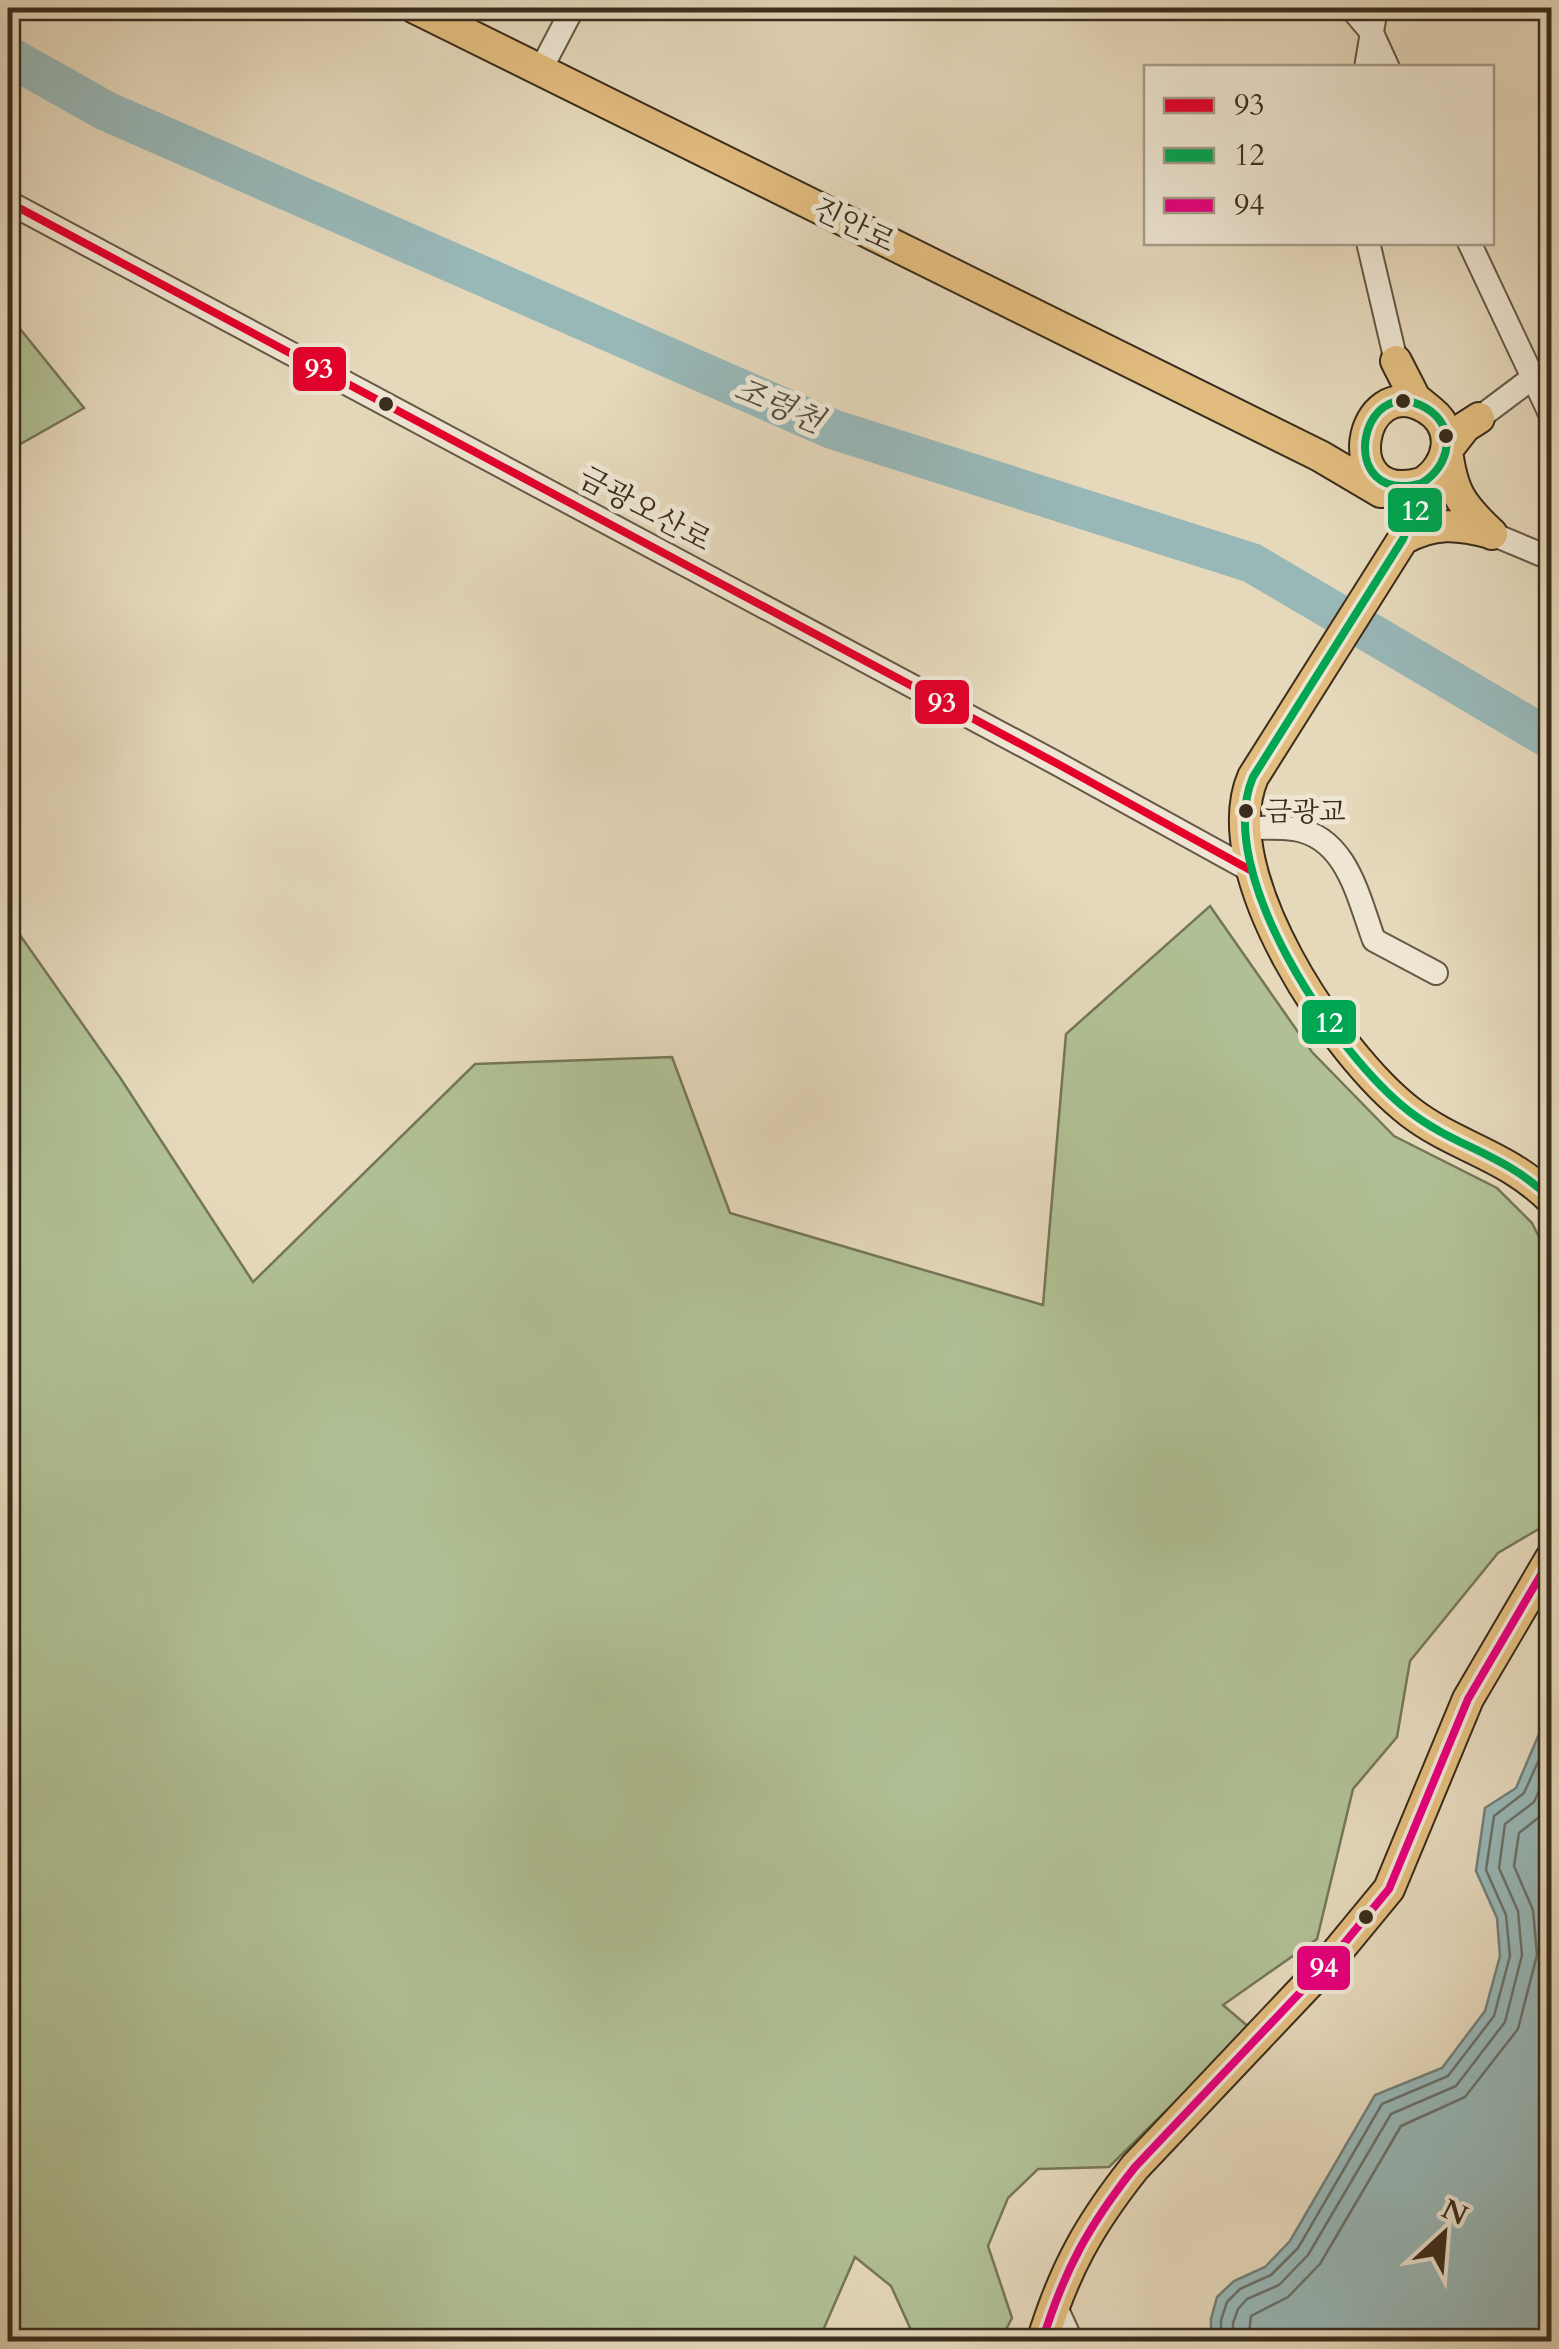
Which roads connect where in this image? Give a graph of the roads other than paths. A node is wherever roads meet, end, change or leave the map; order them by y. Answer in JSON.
{"nodes":[{"id":1,"x":415,"y":8,"type":"edge"},
{"id":2,"x":573,"y":8,"type":"edge"},
{"id":3,"x":1352,"y":8,"type":"edge"},
{"id":4,"x":1376,"y":8,"type":"edge"},
{"id":5,"x":1372,"y":33,"type":"junction"},
{"id":6,"x":1367,"y":65,"type":"edge"},
{"id":7,"x":1387,"y":65,"type":"edge"},
{"id":8,"x":541,"y":69,"type":"junction"},
{"id":9,"x":8,"y":202,"type":"edge"},
{"id":10,"x":1369,"y":245,"type":"edge"},
{"id":11,"x":1470,"y":245,"type":"edge"},
{"id":12,"x":1396,"y":361,"type":"junction"},
{"id":13,"x":1531,"y":378,"type":"junction"},
{"id":14,"x":1430,"y":411,"type":"junction"},
{"id":15,"x":1374,"y":417,"type":"junction"},
{"id":16,"x":1479,"y":418,"type":"junction"},
{"id":17,"x":1552,"y":418,"type":"edge"},
{"id":18,"x":1292,"y":443,"type":"junction"},
{"id":19,"x":1448,"y":450,"type":"junction"},
{"id":20,"x":1320,"y":456,"type":"junction"},
{"id":21,"x":1378,"y":477,"type":"junction"},
{"id":22,"x":1422,"y":483,"type":"junction"},
{"id":23,"x":1492,"y":534,"type":"junction"},
{"id":24,"x":1402,"y":539,"type":"junction"},
{"id":25,"x":1552,"y":559,"type":"edge"},
{"id":26,"x":1245,"y":828,"type":"junction"},
{"id":27,"x":1252,"y":872,"type":"junction"},
{"id":28,"x":1436,"y":973,"type":"dead end"},
{"id":29,"x":1552,"y":1200,"type":"edge"},
{"id":30,"x":1552,"y":1556,"type":"edge"},
{"id":31,"x":1054,"y":2304,"type":"junction"},
{"id":32,"x":1042,"y":2342,"type":"edge"},
{"id":33,"x":1072,"y":2342,"type":"edge"}],
"edges":[{"from":1,"to":8,"type":"main road","name":"진안로"},
{"from":2,"to":8,"type":"street"},
{"from":3,"to":5,"type":"street"},
{"from":4,"to":5,"type":"street"},
{"from":5,"to":6,"type":"street"},
{"from":5,"to":7,"type":"street"},
{"from":8,"to":18,"type":"main road","name":"진안로"},
{"from":9,"to":27,"type":"street","name":"금광오산로"},
{"from":10,"to":12,"type":"street"},
{"from":11,"to":13,"type":"street"},
{"from":12,"to":14,"type":"main road"},
{"from":12,"to":15,"type":"main road"},
{"from":13,"to":16,"type":"street"},
{"from":13,"to":17,"type":"street"},
{"from":14,"to":15,"type":"main road"},
{"from":14,"to":16,"type":"main road"},
{"from":14,"to":19,"type":"main road"},
{"from":15,"to":18,"type":"main road"},
{"from":15,"to":21,"type":"main road"},
{"from":16,"to":19,"type":"main road"},
{"from":18,"to":20,"type":"main road","name":"진안로"},
{"from":19,"to":22,"type":"main road"},
{"from":19,"to":23,"type":"main road"},
{"from":20,"to":21,"type":"main road"},
{"from":20,"to":24,"type":"main road"},
{"from":21,"to":22,"type":"main road"},
{"from":21,"to":24,"type":"main road"},
{"from":22,"to":23,"type":"main road"},
{"from":22,"to":24,"type":"main road"},
{"from":23,"to":24,"type":"main road"},
{"from":23,"to":25,"type":"street"},
{"from":24,"to":26,"type":"main road"},
{"from":26,"to":27,"type":"main road"},
{"from":26,"to":28,"type":"street"},
{"from":27,"to":29,"type":"main road"},
{"from":30,"to":31,"type":"main road"},
{"from":31,"to":32,"type":"main road"},
{"from":31,"to":33,"type":"street"}]}
